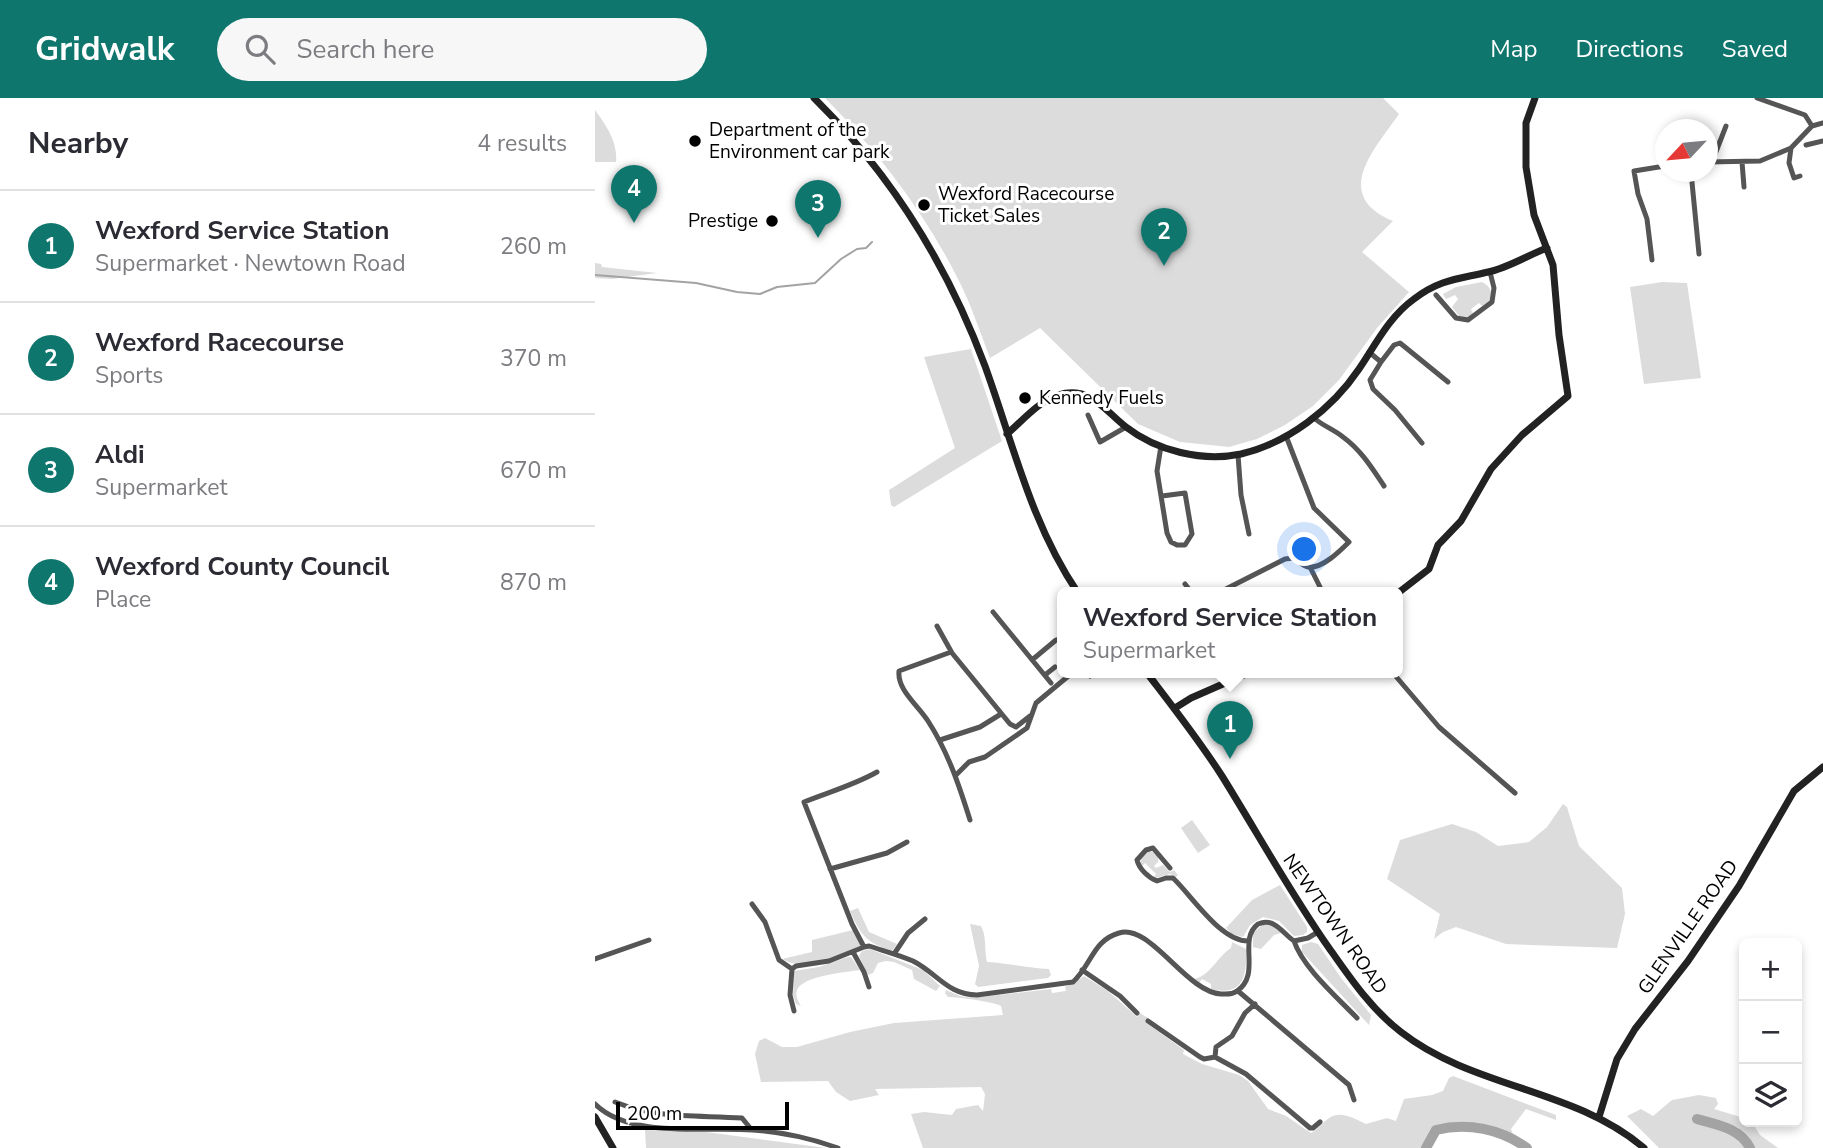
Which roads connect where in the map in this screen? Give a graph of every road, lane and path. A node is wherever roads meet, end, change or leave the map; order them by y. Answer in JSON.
{"nodes":[{"id":1,"x":814,"y":98,"type":"edge"},
{"id":2,"x":1535,"y":98,"type":"edge"},
{"id":3,"x":1757,"y":98,"type":"edge"},
{"id":4,"x":1823,"y":123,"type":"edge"},
{"id":5,"x":1726,"y":126,"type":"dead end"},
{"id":6,"x":1812,"y":126,"type":"junction"},
{"id":7,"x":1823,"y":141,"type":"edge"},
{"id":8,"x":1718,"y":143,"type":"edge"},
{"id":9,"x":1807,"y":145,"type":"dead end"},
{"id":10,"x":1791,"y":148,"type":"junction"},
{"id":11,"x":1718,"y":162,"type":"edge"},
{"id":12,"x":1742,"y":162,"type":"junction"},
{"id":13,"x":1655,"y":168,"type":"edge"},
{"id":14,"x":1800,"y":176,"type":"dead end"},
{"id":15,"x":1692,"y":182,"type":"edge"},
{"id":16,"x":1744,"y":187,"type":"dead end"},
{"id":17,"x":1547,"y":248,"type":"junction"},
{"id":18,"x":1699,"y":254,"type":"dead end"},
{"id":19,"x":1652,"y":260,"type":"dead end"},
{"id":20,"x":1490,"y":272,"type":"junction"},
{"id":21,"x":1436,"y":295,"type":"dead end"},
{"id":22,"x":1369,"y":352,"type":"junction"},
{"id":23,"x":1381,"y":362,"type":"junction"},
{"id":24,"x":1448,"y":382,"type":"dead end"},
{"id":25,"x":1088,"y":415,"type":"dead end"},
{"id":26,"x":1314,"y":418,"type":"junction"},
{"id":27,"x":1126,"y":427,"type":"junction"},
{"id":28,"x":1007,"y":434,"type":"junction"},
{"id":29,"x":1286,"y":436,"type":"junction"},
{"id":30,"x":1100,"y":442,"type":"junction"},
{"id":31,"x":1422,"y":443,"type":"dead end"},
{"id":32,"x":1093,"y":446,"type":"dead end"},
{"id":33,"x":1161,"y":446,"type":"junction"},
{"id":34,"x":1238,"y":454,"type":"junction"},
{"id":35,"x":1185,"y":483,"type":"dead end"},
{"id":36,"x":1384,"y":486,"type":"dead end"},
{"id":37,"x":1185,"y":493,"type":"junction"},
{"id":38,"x":1162,"y":496,"type":"junction"},
{"id":39,"x":1249,"y":534,"type":"dead end"},
{"id":40,"x":1310,"y":567,"type":"junction"},
{"id":41,"x":1185,"y":583,"type":"dead end"},
{"id":42,"x":1074,"y":587,"type":"edge"},
{"id":43,"x":1188,"y":587,"type":"edge"},
{"id":44,"x":1230,"y":587,"type":"edge"},
{"id":45,"x":1320,"y":587,"type":"edge"},
{"id":46,"x":1403,"y":589,"type":"edge"},
{"id":47,"x":1004,"y":610,"type":"dead end"},
{"id":48,"x":937,"y":626,"type":"dead end"},
{"id":49,"x":1057,"y":640,"type":"edge"},
{"id":50,"x":951,"y":652,"type":"junction"},
{"id":51,"x":1032,"y":660,"type":"junction"},
{"id":52,"x":1055,"y":667,"type":"dead end"},
{"id":53,"x":1045,"y":675,"type":"junction"},
{"id":54,"x":1065,"y":678,"type":"edge"},
{"id":55,"x":1150,"y":678,"type":"edge"},
{"id":56,"x":1237,"y":678,"type":"edge"},
{"id":57,"x":1397,"y":678,"type":"edge"},
{"id":58,"x":1053,"y":686,"type":"junction"},
{"id":59,"x":1059,"y":695,"type":"dead end"},
{"id":60,"x":1175,"y":708,"type":"junction"},
{"id":61,"x":1032,"y":713,"type":"junction"},
{"id":62,"x":1001,"y":714,"type":"junction"},
{"id":63,"x":940,"y":740,"type":"junction"},
{"id":64,"x":1823,"y":767,"type":"edge"},
{"id":65,"x":877,"y":772,"type":"dead end"},
{"id":66,"x":956,"y":775,"type":"junction"},
{"id":67,"x":1515,"y":793,"type":"dead end"},
{"id":68,"x":970,"y":820,"type":"dead end"},
{"id":69,"x":907,"y":842,"type":"dead end"},
{"id":70,"x":1164,"y":860,"type":"junction"},
{"id":71,"x":1157,"y":866,"type":"dead end"},
{"id":72,"x":1170,"y":868,"type":"dead end"},
{"id":73,"x":830,"y":869,"type":"junction"},
{"id":74,"x":752,"y":904,"type":"dead end"},
{"id":75,"x":925,"y":919,"type":"dead end"},
{"id":76,"x":1318,"y":932,"type":"junction"},
{"id":77,"x":649,"y":940,"type":"dead end"},
{"id":78,"x":1249,"y":941,"type":"junction"},
{"id":79,"x":1294,"y":942,"type":"junction"},
{"id":80,"x":865,"y":947,"type":"junction"},
{"id":81,"x":853,"y":952,"type":"junction"},
{"id":82,"x":894,"y":954,"type":"junction"},
{"id":83,"x":595,"y":960,"type":"edge"},
{"id":84,"x":792,"y":969,"type":"junction"},
{"id":85,"x":1082,"y":970,"type":"junction"},
{"id":86,"x":869,"y":987,"type":"dead end"},
{"id":87,"x":1238,"y":991,"type":"junction"},
{"id":88,"x":1255,"y":1004,"type":"junction"},
{"id":89,"x":794,"y":1011,"type":"dead end"},
{"id":90,"x":1137,"y":1013,"type":"dead end"},
{"id":91,"x":1357,"y":1018,"type":"dead end"},
{"id":92,"x":1148,"y":1021,"type":"dead end"},
{"id":93,"x":1215,"y":1057,"type":"junction"},
{"id":94,"x":1354,"y":1100,"type":"dead end"},
{"id":95,"x":615,"y":1102,"type":"dead end"},
{"id":96,"x":595,"y":1104,"type":"edge"},
{"id":97,"x":595,"y":1117,"type":"edge"},
{"id":98,"x":613,"y":1117,"type":"junction"},
{"id":99,"x":1599,"y":1117,"type":"junction"},
{"id":100,"x":1320,"y":1122,"type":"dead end"},
{"id":101,"x":601,"y":1129,"type":"junction"},
{"id":102,"x":751,"y":1129,"type":"junction"},
{"id":103,"x":613,"y":1148,"type":"edge"},
{"id":104,"x":838,"y":1148,"type":"edge"},
{"id":105,"x":1644,"y":1148,"type":"edge"}],
"edges":[{"from":1,"to":28,"type":"street"},
{"from":2,"to":17,"type":"street"},
{"from":3,"to":6,"type":"street"},
{"from":4,"to":6,"type":"street"},
{"from":5,"to":8,"type":"street"},
{"from":6,"to":10,"type":"street"},
{"from":7,"to":9,"type":"street"},
{"from":10,"to":12,"type":"street"},
{"from":10,"to":14,"type":"street"},
{"from":11,"to":12,"type":"street"},
{"from":12,"to":16,"type":"street"},
{"from":13,"to":19,"type":"street"},
{"from":15,"to":18,"type":"street"},
{"from":17,"to":20,"type":"street"},
{"from":17,"to":46,"type":"street"},
{"from":20,"to":21,"type":"street"},
{"from":20,"to":22,"type":"street"},
{"from":22,"to":23,"type":"street"},
{"from":22,"to":26,"type":"street"},
{"from":23,"to":24,"type":"street"},
{"from":23,"to":31,"type":"street"},
{"from":25,"to":30,"type":"street"},
{"from":26,"to":29,"type":"street"},
{"from":26,"to":36,"type":"street"},
{"from":27,"to":28,"type":"street"},
{"from":27,"to":30,"type":"street"},
{"from":27,"to":33,"type":"street"},
{"from":28,"to":42,"type":"street"},
{"from":29,"to":34,"type":"street"},
{"from":29,"to":40,"type":"street"},
{"from":30,"to":32,"type":"street"},
{"from":33,"to":34,"type":"street"},
{"from":33,"to":38,"type":"street"},
{"from":34,"to":39,"type":"street"},
{"from":35,"to":37,"type":"street"},
{"from":37,"to":38,"type":"street"},
{"from":37,"to":38,"type":"street"},
{"from":40,"to":44,"type":"street"},
{"from":40,"to":45,"type":"street"},
{"from":41,"to":43,"type":"street"},
{"from":47,"to":51,"type":"street"},
{"from":48,"to":50,"type":"street"},
{"from":49,"to":51,"type":"street"},
{"from":50,"to":62,"type":"street"},
{"from":50,"to":63,"type":"street"},
{"from":51,"to":53,"type":"street"},
{"from":52,"to":53,"type":"street"},
{"from":53,"to":58,"type":"street"},
{"from":54,"to":58,"type":"street"},
{"from":55,"to":60,"type":"street","name":"NEWTOWN ROAD"},
{"from":56,"to":60,"type":"street"},
{"from":57,"to":67,"type":"street"},
{"from":58,"to":59,"type":"street"},
{"from":58,"to":61,"type":"street"},
{"from":60,"to":76,"type":"street","name":"NEWTOWN ROAD"},
{"from":61,"to":62,"type":"street"},
{"from":61,"to":66,"type":"street"},
{"from":62,"to":63,"type":"street"},
{"from":63,"to":66,"type":"street"},
{"from":64,"to":99,"type":"street","name":"GLENVILLE ROAD"},
{"from":65,"to":73,"type":"street"},
{"from":66,"to":68,"type":"street"},
{"from":69,"to":73,"type":"street"},
{"from":70,"to":71,"type":"street"},
{"from":70,"to":72,"type":"street"},
{"from":70,"to":78,"type":"street"},
{"from":73,"to":80,"type":"street"},
{"from":74,"to":84,"type":"street"},
{"from":75,"to":82,"type":"street"},
{"from":76,"to":79,"type":"street"},
{"from":76,"to":99,"type":"street","name":"NEWTOWN ROAD"},
{"from":77,"to":83,"type":"street"},
{"from":78,"to":79,"type":"street"},
{"from":78,"to":87,"type":"street"},
{"from":79,"to":91,"type":"street"},
{"from":80,"to":81,"type":"street"},
{"from":80,"to":82,"type":"street"},
{"from":81,"to":84,"type":"street"},
{"from":81,"to":86,"type":"street"},
{"from":82,"to":85,"type":"street"},
{"from":84,"to":89,"type":"street"},
{"from":85,"to":87,"type":"street"},
{"from":85,"to":90,"type":"street"},
{"from":87,"to":88,"type":"street"},
{"from":88,"to":93,"type":"street"},
{"from":88,"to":94,"type":"street"},
{"from":92,"to":93,"type":"street"},
{"from":93,"to":100,"type":"street"},
{"from":95,"to":102,"type":"street"},
{"from":96,"to":98,"type":"street"},
{"from":97,"to":101,"type":"street"},
{"from":98,"to":101,"type":"street"},
{"from":98,"to":102,"type":"street"},
{"from":99,"to":105,"type":"street","name":"NEWTOWN ROAD"},
{"from":101,"to":103,"type":"street"},
{"from":102,"to":104,"type":"street"}]}
